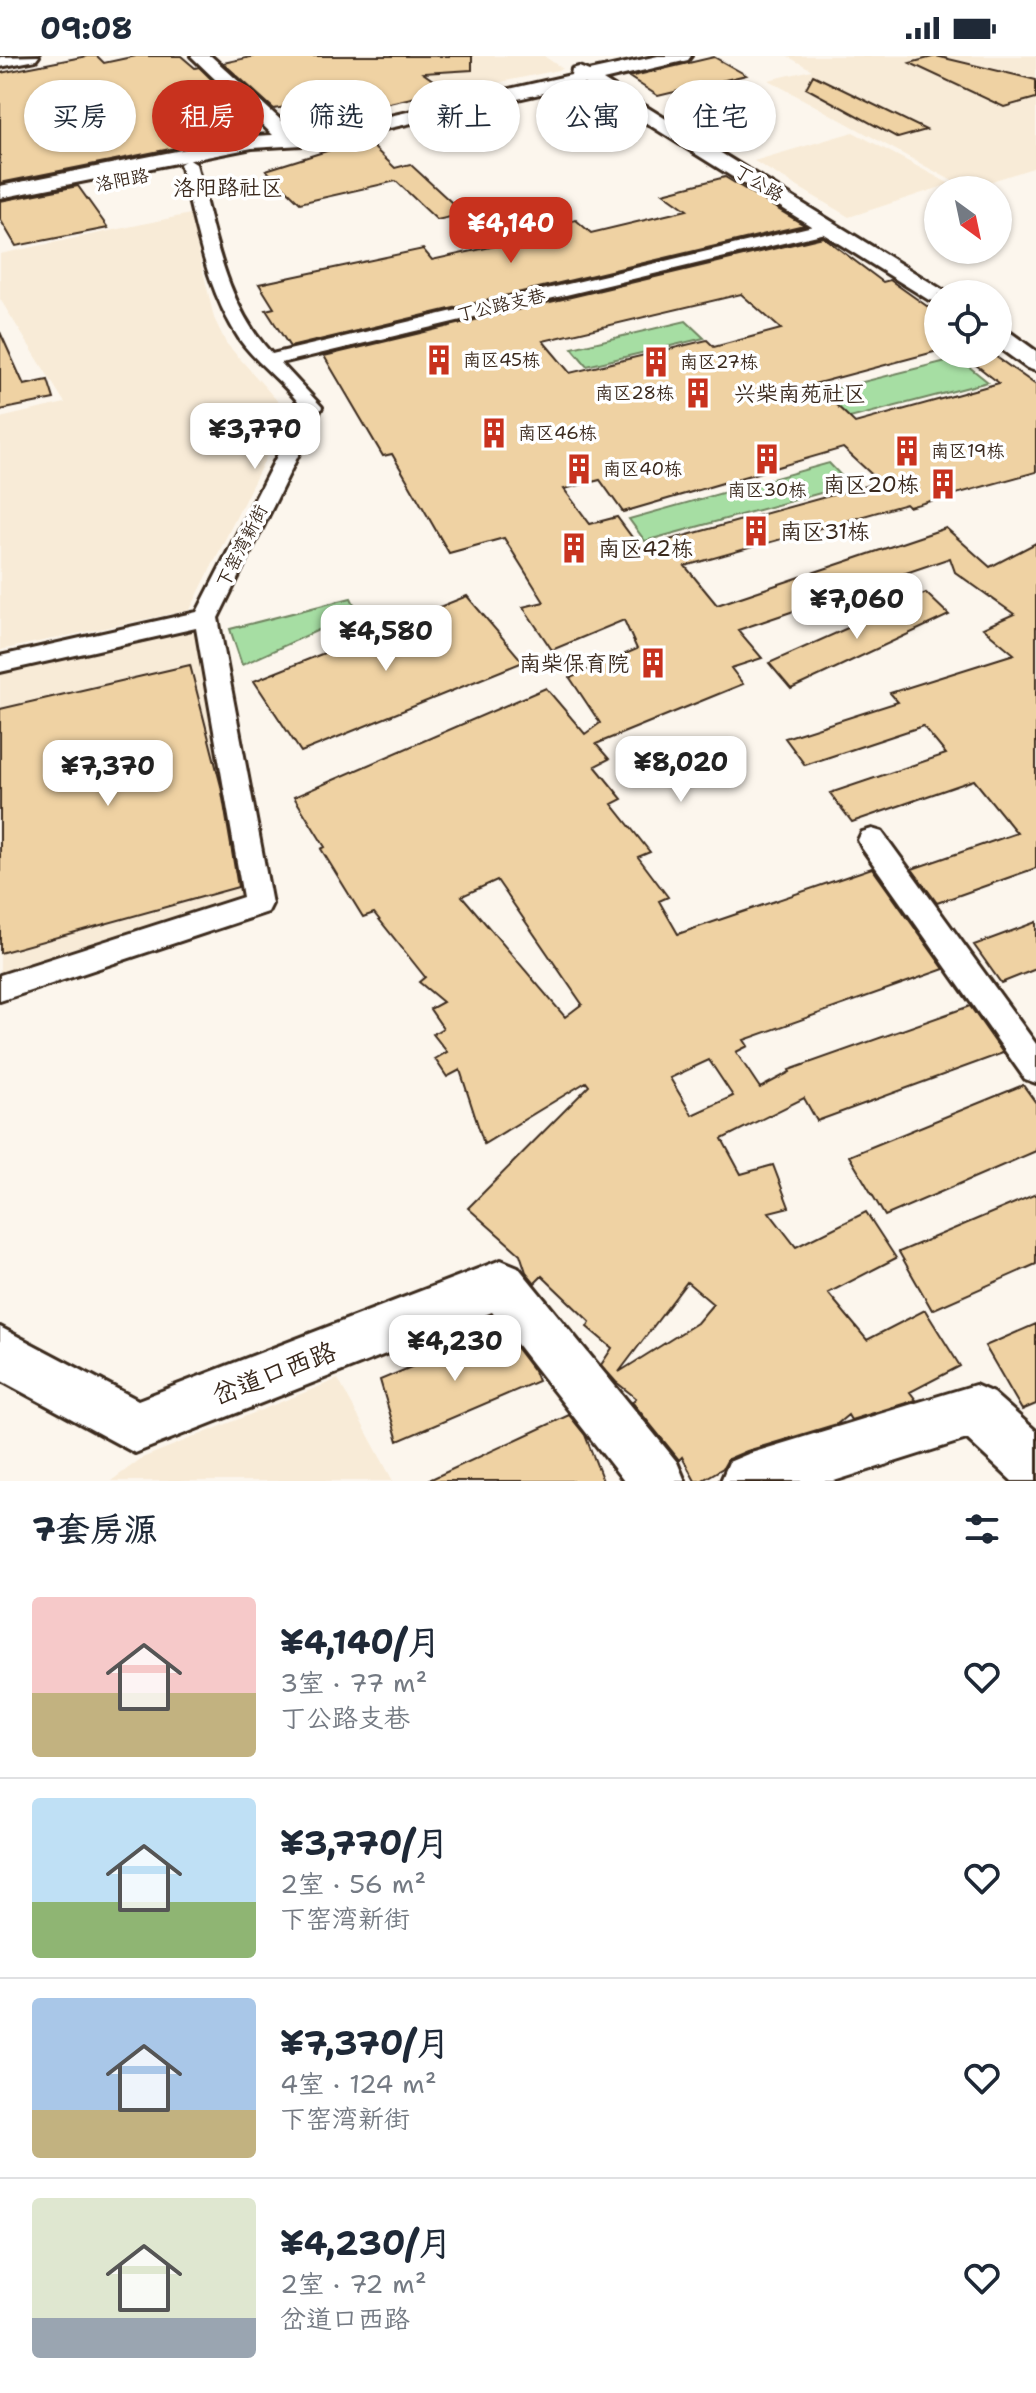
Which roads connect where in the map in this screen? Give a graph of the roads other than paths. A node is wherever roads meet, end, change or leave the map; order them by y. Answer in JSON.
{"nodes":[{"id":1,"x":30,"y":56,"type":"edge"},
{"id":2,"x":200,"y":56,"type":"edge"},
{"id":3,"x":633,"y":56,"type":"edge"},
{"id":4,"x":656,"y":56,"type":"edge"},
{"id":5,"x":682,"y":56,"type":"edge"},
{"id":6,"x":0,"y":62,"type":"edge"},
{"id":7,"x":582,"y":75,"type":"junction"},
{"id":8,"x":392,"y":109,"type":"edge"},
{"id":9,"x":392,"y":117,"type":"edge"},
{"id":10,"x":280,"y":131,"type":"edge"},
{"id":11,"x":280,"y":141,"type":"edge"},
{"id":12,"x":280,"y":142,"type":"edge"},
{"id":13,"x":280,"y":144,"type":"edge"},
{"id":14,"x":188,"y":165,"type":"junction"},
{"id":15,"x":0,"y":192,"type":"edge"},
{"id":16,"x":0,"y":202,"type":"edge"},
{"id":17,"x":830,"y":227,"type":"junction"},
{"id":18,"x":924,"y":286,"type":"edge"},
{"id":19,"x":1012,"y":345,"type":"edge"},
{"id":20,"x":266,"y":361,"type":"junction"},
{"id":21,"x":1036,"y":363,"type":"edge"},
{"id":22,"x":206,"y":618,"type":"junction"},
{"id":23,"x":0,"y":664,"type":"edge"},
{"id":24,"x":872,"y":840,"type":"dead end"},
{"id":25,"x":0,"y":988,"type":"edge"},
{"id":26,"x":1036,"y":1069,"type":"edge"},
{"id":27,"x":0,"y":1352,"type":"edge"},
{"id":28,"x":1036,"y":1467,"type":"edge"},
{"id":29,"x":658,"y":1481,"type":"edge"},
{"id":30,"x":748,"y":1481,"type":"edge"}],
"edges":[{"from":1,"to":6,"type":"street"},
{"from":2,"to":10,"type":"street"},
{"from":3,"to":8,"type":"street"},
{"from":4,"to":7,"type":"street","name":"洛阳路"},
{"from":5,"to":7,"type":"street"},
{"from":7,"to":9,"type":"street","name":"洛阳路"},
{"from":7,"to":17,"type":"street","name":"丁公路"},
{"from":11,"to":15,"type":"street","name":"洛阳路"},
{"from":12,"to":16,"type":"street","name":"洛阳路"},
{"from":13,"to":14,"type":"street","name":"洛阳路"},
{"from":14,"to":16,"type":"street","name":"洛阳路"},
{"from":14,"to":20,"type":"street","name":"下窑湾新街"},
{"from":17,"to":18,"type":"street","name":"丁公路"},
{"from":17,"to":20,"type":"street","name":"丁公路支巷"},
{"from":19,"to":21,"type":"street"},
{"from":20,"to":22,"type":"street","name":"下窑湾新街"},
{"from":22,"to":23,"type":"street"},
{"from":22,"to":25,"type":"street"},
{"from":24,"to":26,"type":"street"},
{"from":27,"to":29,"type":"street","name":"岔道口西路"},
{"from":28,"to":30,"type":"street"}]}
